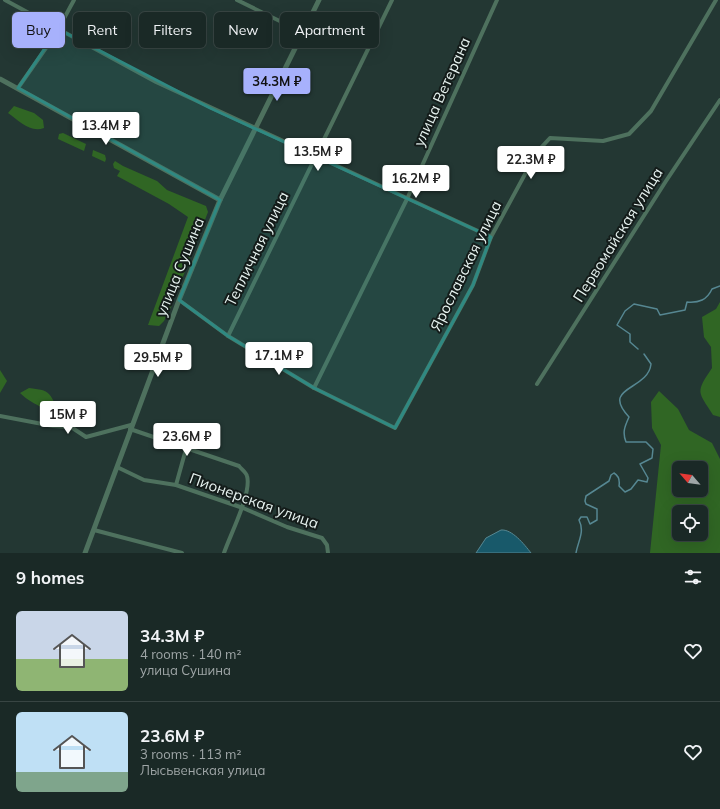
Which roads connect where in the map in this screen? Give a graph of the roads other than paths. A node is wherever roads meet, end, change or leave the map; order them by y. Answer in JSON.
{"nodes":[{"id":1,"x":5,"y":0,"type":"edge"},
{"id":2,"x":74,"y":0,"type":"edge"},
{"id":3,"x":237,"y":0,"type":"edge"},
{"id":4,"x":319,"y":0,"type":"edge"},
{"id":5,"x":392,"y":0,"type":"edge"},
{"id":6,"x":497,"y":0,"type":"edge"},
{"id":7,"x":716,"y":0,"type":"edge"},
{"id":8,"x":27,"y":12,"type":"edge"},
{"id":9,"x":313,"y":12,"type":"edge"},
{"id":10,"x":65,"y":16,"type":"edge"},
{"id":11,"x":280,"y":21,"type":"edge"},
{"id":12,"x":65,"y":33,"type":"edge"},
{"id":13,"x":45,"y":48,"type":"edge"},
{"id":14,"x":294,"y":48,"type":"edge"},
{"id":15,"x":0,"y":79,"type":"edge"},
{"id":16,"x":18,"y":88,"type":"junction"},
{"id":17,"x":720,"y":100,"type":"edge"},
{"id":18,"x":255,"y":127,"type":"junction"},
{"id":19,"x":316,"y":157,"type":"junction"},
{"id":20,"x":407,"y":199,"type":"junction"},
{"id":21,"x":220,"y":200,"type":"junction"},
{"id":22,"x":491,"y":237,"type":"junction"},
{"id":23,"x":179,"y":300,"type":"junction"},
{"id":24,"x":228,"y":336,"type":"junction"},
{"id":25,"x":537,"y":384,"type":"dead end"},
{"id":26,"x":314,"y":388,"type":"junction"},
{"id":27,"x":0,"y":416,"type":"edge"},
{"id":28,"x":131,"y":427,"type":"junction"},
{"id":29,"x":186,"y":449,"type":"junction"},
{"id":30,"x":117,"y":467,"type":"junction"},
{"id":31,"x":176,"y":485,"type":"junction"},
{"id":32,"x":243,"y":508,"type":"junction"},
{"id":33,"x":94,"y":530,"type":"junction"},
{"id":34,"x":85,"y":553,"type":"edge"},
{"id":35,"x":182,"y":553,"type":"edge"},
{"id":36,"x":224,"y":553,"type":"edge"},
{"id":37,"x":328,"y":553,"type":"edge"}],
"edges":[{"from":1,"to":8,"type":"street"},
{"from":2,"to":10,"type":"street"},
{"from":3,"to":11,"type":"street"},
{"from":4,"to":9,"type":"street","name":"улица Сушина"},
{"from":5,"to":19,"type":"street","name":"Тепличная улица"},
{"from":6,"to":20,"type":"street","name":"улица Ветерана"},
{"from":7,"to":22,"type":"street","name":"Ярославская улица"},
{"from":12,"to":18,"type":"street"},
{"from":13,"to":16,"type":"street"},
{"from":14,"to":18,"type":"street","name":"улица Сушина"},
{"from":15,"to":16,"type":"street"},
{"from":16,"to":21,"type":"street"},
{"from":17,"to":25,"type":"street","name":"Первомайская улица"},
{"from":18,"to":19,"type":"street"},
{"from":18,"to":21,"type":"street","name":"улица Сушина"},
{"from":19,"to":20,"type":"street"},
{"from":19,"to":24,"type":"street","name":"Тепличная улица"},
{"from":20,"to":22,"type":"street"},
{"from":20,"to":26,"type":"street","name":"улица Ветерана"},
{"from":21,"to":23,"type":"street","name":"улица Сушина"},
{"from":22,"to":26,"type":"street","name":"Ярославская улица"},
{"from":23,"to":24,"type":"street"},
{"from":23,"to":28,"type":"street","name":"улица Сушина"},
{"from":24,"to":26,"type":"street"},
{"from":27,"to":28,"type":"street"},
{"from":28,"to":29,"type":"street"},
{"from":28,"to":30,"type":"street","name":"улица Сушина"},
{"from":29,"to":31,"type":"street"},
{"from":29,"to":32,"type":"street"},
{"from":30,"to":31,"type":"street","name":"Пионерская улица"},
{"from":30,"to":33,"type":"street","name":"улица Сушина"},
{"from":31,"to":32,"type":"street","name":"Пионерская улица"},
{"from":32,"to":36,"type":"street"},
{"from":32,"to":37,"type":"street","name":"Пионерская улица"},
{"from":33,"to":34,"type":"street","name":"улица Сушина"},
{"from":33,"to":35,"type":"street"}]}
